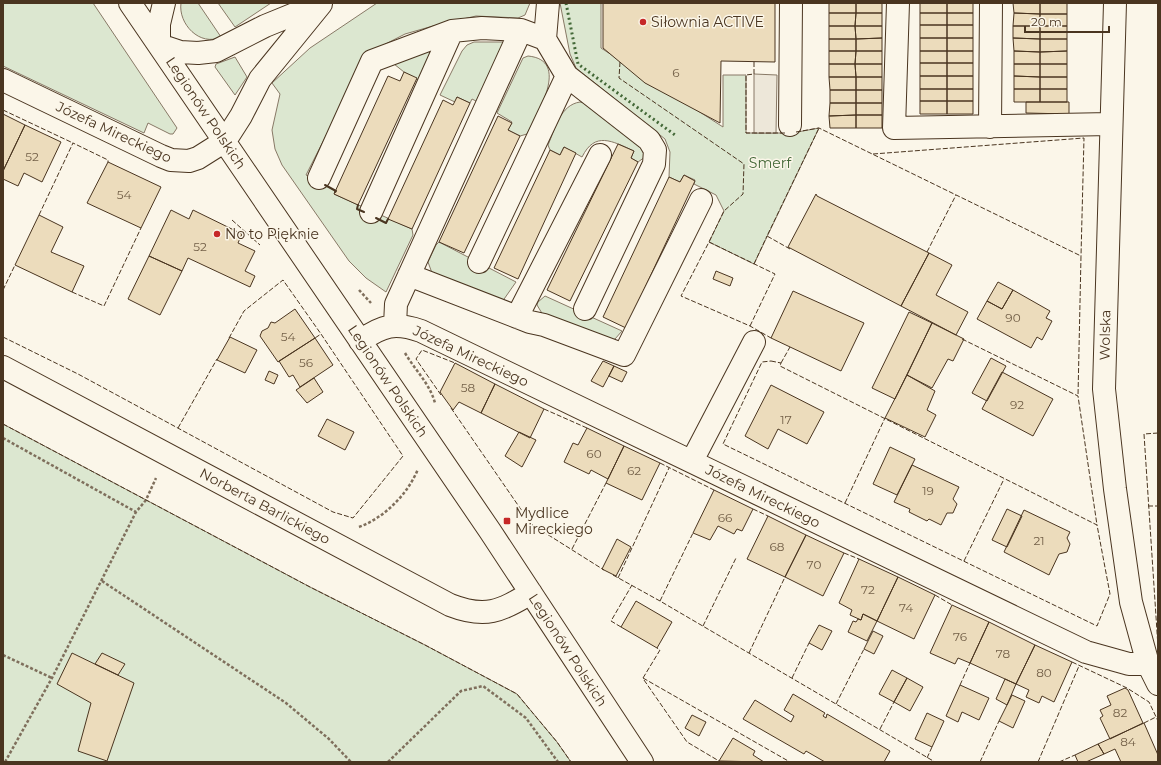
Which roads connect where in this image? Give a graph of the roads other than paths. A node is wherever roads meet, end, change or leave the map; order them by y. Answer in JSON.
{"nodes":[{"id":1,"x":130,"y":3,"type":"edge"},
{"id":2,"x":164,"y":3,"type":"edge"},
{"id":3,"x":322,"y":3,"type":"edge"},
{"id":4,"x":548,"y":3,"type":"edge"},
{"id":5,"x":791,"y":3,"type":"edge"},
{"id":6,"x":898,"y":3,"type":"edge"},
{"id":7,"x":991,"y":3,"type":"edge"},
{"id":8,"x":1115,"y":3,"type":"edge"},
{"id":9,"x":521,"y":30,"type":"junction"},
{"id":10,"x":452,"y":31,"type":"junction"},
{"id":11,"x":544,"y":39,"type":"junction"},
{"id":12,"x":159,"y":46,"type":"junction"},
{"id":13,"x":567,"y":76,"type":"junction"},
{"id":14,"x":3,"y":80,"type":"edge"},
{"id":15,"x":1110,"y":124,"type":"junction"},
{"id":16,"x":790,"y":125,"type":"dead end"},
{"id":17,"x":990,"y":127,"type":"junction"},
{"id":18,"x":225,"y":141,"type":"junction"},
{"id":19,"x":600,"y":154,"type":"dead end"},
{"id":20,"x":319,"y":178,"type":"dead end"},
{"id":21,"x":701,"y":200,"type":"dead end"},
{"id":22,"x":371,"y":212,"type":"dead end"},
{"id":23,"x":480,"y":262,"type":"dead end"},
{"id":24,"x":409,"y":275,"type":"junction"},
{"id":25,"x":585,"y":309,"type":"dead end"},
{"id":26,"x":516,"y":317,"type":"junction"},
{"id":27,"x":395,"y":325,"type":"junction"},
{"id":28,"x":360,"y":341,"type":"junction"},
{"id":29,"x":754,"y":342,"type":"dead end"},
{"id":30,"x":3,"y":367,"type":"edge"},
{"id":31,"x":692,"y":461,"type":"junction"},
{"id":32,"x":531,"y":593,"type":"junction"},
{"id":33,"x":1148,"y":664,"type":"junction"},
{"id":34,"x":1158,"y":684,"type":"edge"},
{"id":35,"x":642,"y":762,"type":"edge"}],
"edges":[{"from":1,"to":12,"type":"street","name":"Legionów Polskich"},
{"from":2,"to":12,"type":"street"},
{"from":3,"to":12,"type":"street"},
{"from":3,"to":18,"type":"street"},
{"from":4,"to":11,"type":"street"},
{"from":5,"to":16,"type":"street"},
{"from":6,"to":17,"type":"street"},
{"from":7,"to":17,"type":"street"},
{"from":8,"to":15,"type":"street","name":"Wolska"},
{"from":9,"to":10,"type":"street"},
{"from":9,"to":11,"type":"street"},
{"from":9,"to":24,"type":"street"},
{"from":10,"to":20,"type":"street"},
{"from":10,"to":22,"type":"street"},
{"from":11,"to":13,"type":"street"},
{"from":12,"to":18,"type":"street","name":"Legionów Polskich"},
{"from":13,"to":23,"type":"street"},
{"from":13,"to":25,"type":"street"},
{"from":14,"to":18,"type":"street","name":"Józefa Mireckiego"},
{"from":15,"to":17,"type":"street"},
{"from":15,"to":33,"type":"street","name":"Wolska"},
{"from":18,"to":28,"type":"street","name":"Legionów Polskich"},
{"from":19,"to":26,"type":"street"},
{"from":21,"to":26,"type":"street"},
{"from":24,"to":26,"type":"street"},
{"from":24,"to":27,"type":"street"},
{"from":27,"to":28,"type":"street","name":"Józefa Mireckiego"},
{"from":27,"to":31,"type":"street","name":"Józefa Mireckiego"},
{"from":28,"to":32,"type":"street","name":"Legionów Polskich"},
{"from":29,"to":31,"type":"street"},
{"from":30,"to":32,"type":"street","name":"Norberta Barlickiego"},
{"from":31,"to":33,"type":"street","name":"Józefa Mireckiego"},
{"from":32,"to":35,"type":"street","name":"Legionów Polskich"},
{"from":33,"to":34,"type":"street"}]}
